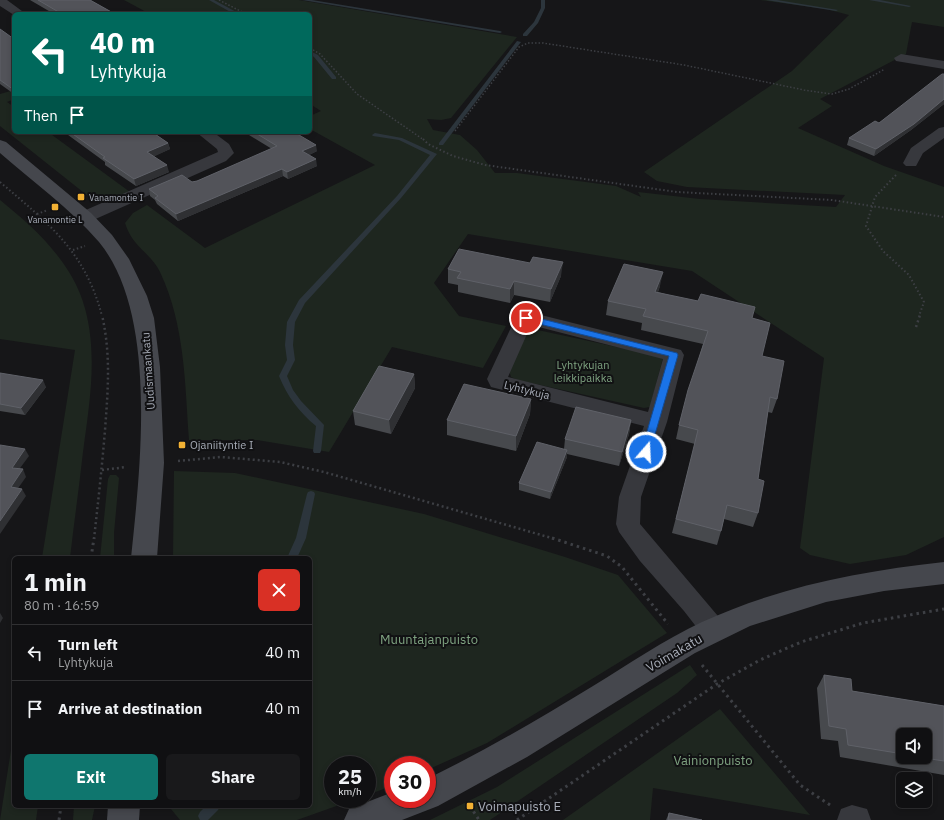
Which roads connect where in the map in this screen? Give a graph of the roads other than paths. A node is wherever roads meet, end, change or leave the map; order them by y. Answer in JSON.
{"nodes":[{"id":1,"x":0,"y":1,"type":"edge"},
{"id":2,"x":17,"y":12,"type":"edge"},
{"id":3,"x":900,"y":58,"type":"road end"},
{"id":4,"x":944,"y":65,"type":"edge"},
{"id":5,"x":944,"y":131,"type":"edge"},
{"id":6,"x":205,"y":134,"type":"edge"},
{"id":7,"x":0,"y":145,"type":"edge"},
{"id":8,"x":911,"y":163,"type":"road end"},
{"id":9,"x":85,"y":217,"type":"junction"},
{"id":10,"x":656,"y":422,"type":"junction"},
{"id":11,"x":144,"y":556,"type":"edge"},
{"id":12,"x":944,"y":573,"type":"edge"},
{"id":13,"x":714,"y":630,"type":"junction"},
{"id":14,"x":436,"y":790,"type":"edge"},
{"id":15,"x":124,"y":808,"type":"edge"},
{"id":16,"x":392,"y":808,"type":"edge"},
{"id":17,"x":123,"y":820,"type":"edge"},
{"id":18,"x":360,"y":820,"type":"edge"}],
"edges":[{"from":1,"to":2,"type":"street"},
{"from":3,"to":4,"type":"street"},
{"from":5,"to":8,"type":"street"},
{"from":6,"to":9,"type":"street"},
{"from":7,"to":9,"type":"street","name":"Uudismaankatu"},
{"from":9,"to":11,"type":"street","name":"Uudismaankatu"},
{"from":10,"to":10,"type":"street","name":"Lyhtykuja"},
{"from":10,"to":13,"type":"street","name":"Lyhtykuja"},
{"from":12,"to":13,"type":"street","name":"Voimakatu"},
{"from":13,"to":14,"type":"street","name":"Voimakatu"},
{"from":15,"to":17,"type":"street"},
{"from":16,"to":18,"type":"street"}]}
